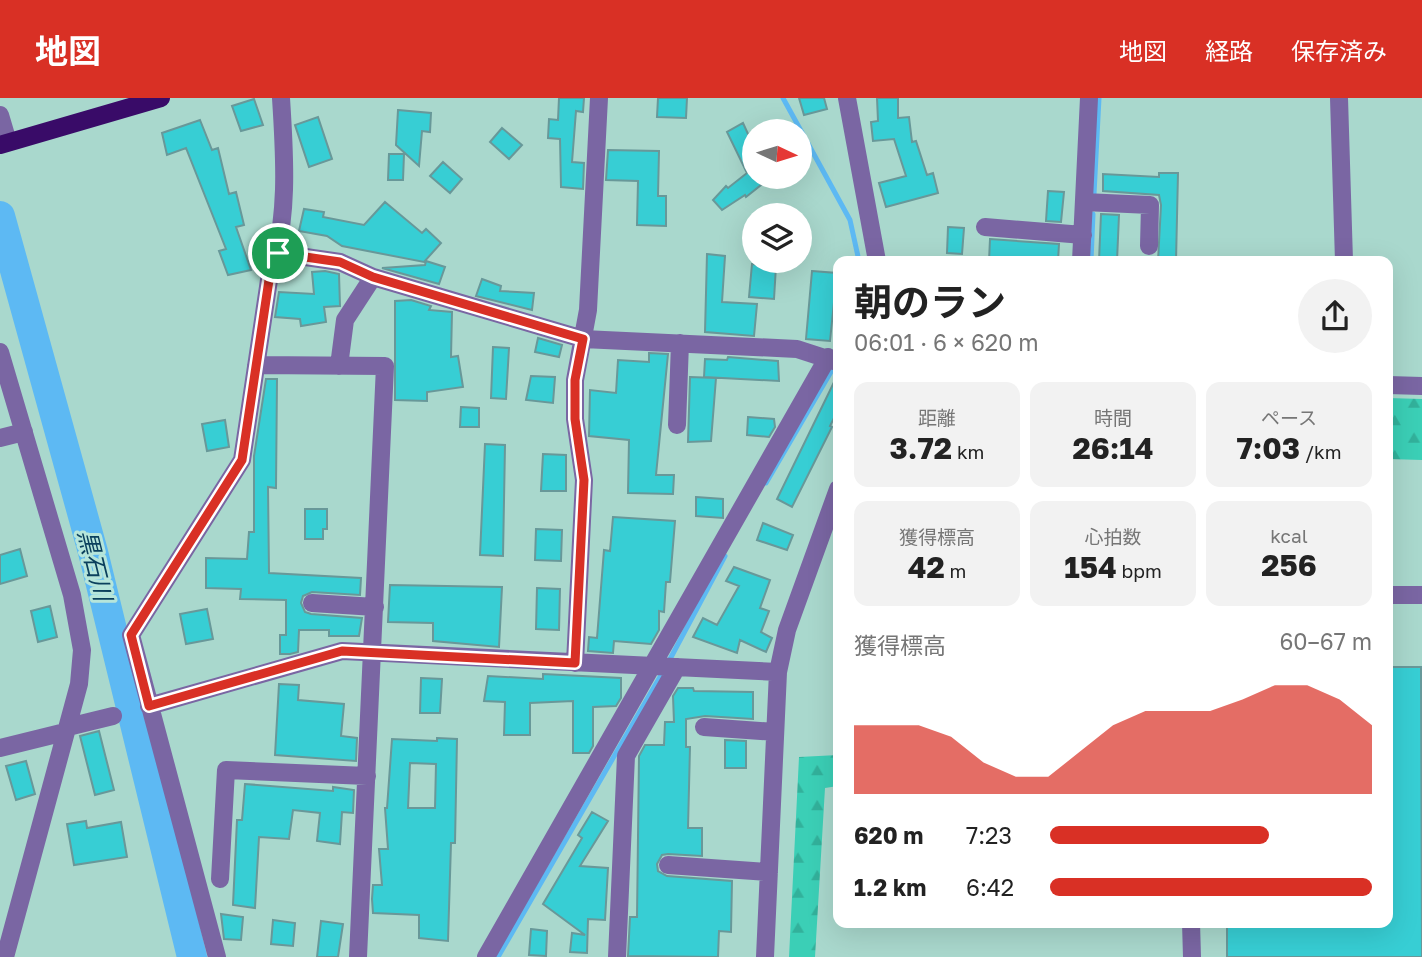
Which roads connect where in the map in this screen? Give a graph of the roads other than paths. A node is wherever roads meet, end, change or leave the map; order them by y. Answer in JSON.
{"nodes":[{"id":1,"x":161,"y":98,"type":"edge"},
{"id":2,"x":281,"y":98,"type":"edge"},
{"id":3,"x":599,"y":98,"type":"edge"},
{"id":4,"x":847,"y":98,"type":"edge"},
{"id":5,"x":1090,"y":98,"type":"edge"},
{"id":6,"x":1339,"y":98,"type":"edge"},
{"id":7,"x":0,"y":115,"type":"edge"},
{"id":8,"x":3,"y":144,"type":"edge"},
{"id":9,"x":1084,"y":202,"type":"junction"},
{"id":10,"x":985,"y":227,"type":"dead end"},
{"id":11,"x":1083,"y":235,"type":"junction"},
{"id":12,"x":1149,"y":246,"type":"dead end"},
{"id":13,"x":278,"y":253,"type":"junction"},
{"id":14,"x":876,"y":256,"type":"edge"},
{"id":15,"x":1081,"y":256,"type":"edge"},
{"id":16,"x":1344,"y":256,"type":"edge"},
{"id":17,"x":373,"y":277,"type":"junction"},
{"id":18,"x":583,"y":339,"type":"junction"},
{"id":19,"x":680,"y":343,"type":"junction"},
{"id":20,"x":0,"y":352,"type":"edge"},
{"id":21,"x":832,"y":360,"type":"edge"},
{"id":22,"x":256,"y":365,"type":"junction"},
{"id":23,"x":339,"y":366,"type":"junction"},
{"id":24,"x":1393,"y":386,"type":"edge"},
{"id":25,"x":1422,"y":386,"type":"edge"},
{"id":26,"x":677,"y":425,"type":"dead end"},
{"id":27,"x":24,"y":432,"type":"junction"},
{"id":28,"x":0,"y":438,"type":"edge"},
{"id":29,"x":833,"y":504,"type":"edge"},
{"id":30,"x":1393,"y":595,"type":"edge"},
{"id":31,"x":1422,"y":595,"type":"edge"},
{"id":32,"x":312,"y":603,"type":"dead end"},
{"id":33,"x":375,"y":607,"type":"junction"},
{"id":34,"x":373,"y":653,"type":"junction"},
{"id":35,"x":575,"y":663,"type":"junction"},
{"id":36,"x":663,"y":667,"type":"junction"},
{"id":37,"x":778,"y":672,"type":"junction"},
{"id":38,"x":149,"y":706,"type":"junction"},
{"id":39,"x":113,"y":716,"type":"dead end"},
{"id":40,"x":704,"y":727,"type":"dead end"},
{"id":41,"x":66,"y":729,"type":"junction"},
{"id":42,"x":775,"y":732,"type":"junction"},
{"id":43,"x":0,"y":748,"type":"edge"},
{"id":44,"x":367,"y":776,"type":"junction"},
{"id":45,"x":668,"y":865,"type":"dead end"},
{"id":46,"x":769,"y":872,"type":"junction"},
{"id":47,"x":220,"y":879,"type":"dead end"},
{"id":48,"x":1191,"y":928,"type":"edge"},
{"id":49,"x":5,"y":957,"type":"edge"},
{"id":50,"x":217,"y":957,"type":"edge"},
{"id":51,"x":358,"y":957,"type":"edge"},
{"id":52,"x":486,"y":957,"type":"edge"},
{"id":53,"x":617,"y":957,"type":"edge"},
{"id":54,"x":765,"y":957,"type":"edge"},
{"id":55,"x":1192,"y":957,"type":"edge"}],
"edges":[{"from":1,"to":8,"type":"main road"},
{"from":2,"to":13,"type":"street"},
{"from":3,"to":18,"type":"street"},
{"from":4,"to":14,"type":"street"},
{"from":5,"to":9,"type":"street"},
{"from":6,"to":16,"type":"street"},
{"from":7,"to":8,"type":"street"},
{"from":9,"to":11,"type":"street"},
{"from":9,"to":12,"type":"street"},
{"from":10,"to":11,"type":"street"},
{"from":11,"to":15,"type":"street"},
{"from":13,"to":17,"type":"street"},
{"from":13,"to":22,"type":"street"},
{"from":17,"to":18,"type":"street"},
{"from":17,"to":23,"type":"street"},
{"from":18,"to":19,"type":"street"},
{"from":18,"to":35,"type":"street"},
{"from":19,"to":21,"type":"street"},
{"from":19,"to":26,"type":"street"},
{"from":20,"to":27,"type":"street"},
{"from":21,"to":36,"type":"street"},
{"from":22,"to":23,"type":"street"},
{"from":22,"to":38,"type":"street"},
{"from":23,"to":33,"type":"street"},
{"from":24,"to":25,"type":"street"},
{"from":27,"to":28,"type":"street"},
{"from":27,"to":41,"type":"street"},
{"from":29,"to":37,"type":"street"},
{"from":30,"to":31,"type":"street"},
{"from":32,"to":33,"type":"street"},
{"from":33,"to":34,"type":"street"},
{"from":34,"to":35,"type":"street"},
{"from":34,"to":38,"type":"street"},
{"from":34,"to":44,"type":"street"},
{"from":35,"to":36,"type":"street"},
{"from":36,"to":37,"type":"street"},
{"from":36,"to":52,"type":"street"},
{"from":36,"to":53,"type":"street"},
{"from":37,"to":42,"type":"street"},
{"from":38,"to":50,"type":"street"},
{"from":39,"to":41,"type":"street"},
{"from":40,"to":42,"type":"street"},
{"from":41,"to":43,"type":"street"},
{"from":41,"to":49,"type":"street"},
{"from":42,"to":46,"type":"street"},
{"from":44,"to":47,"type":"street"},
{"from":44,"to":51,"type":"street"},
{"from":45,"to":46,"type":"street"},
{"from":46,"to":54,"type":"street"},
{"from":48,"to":55,"type":"street"}]}
